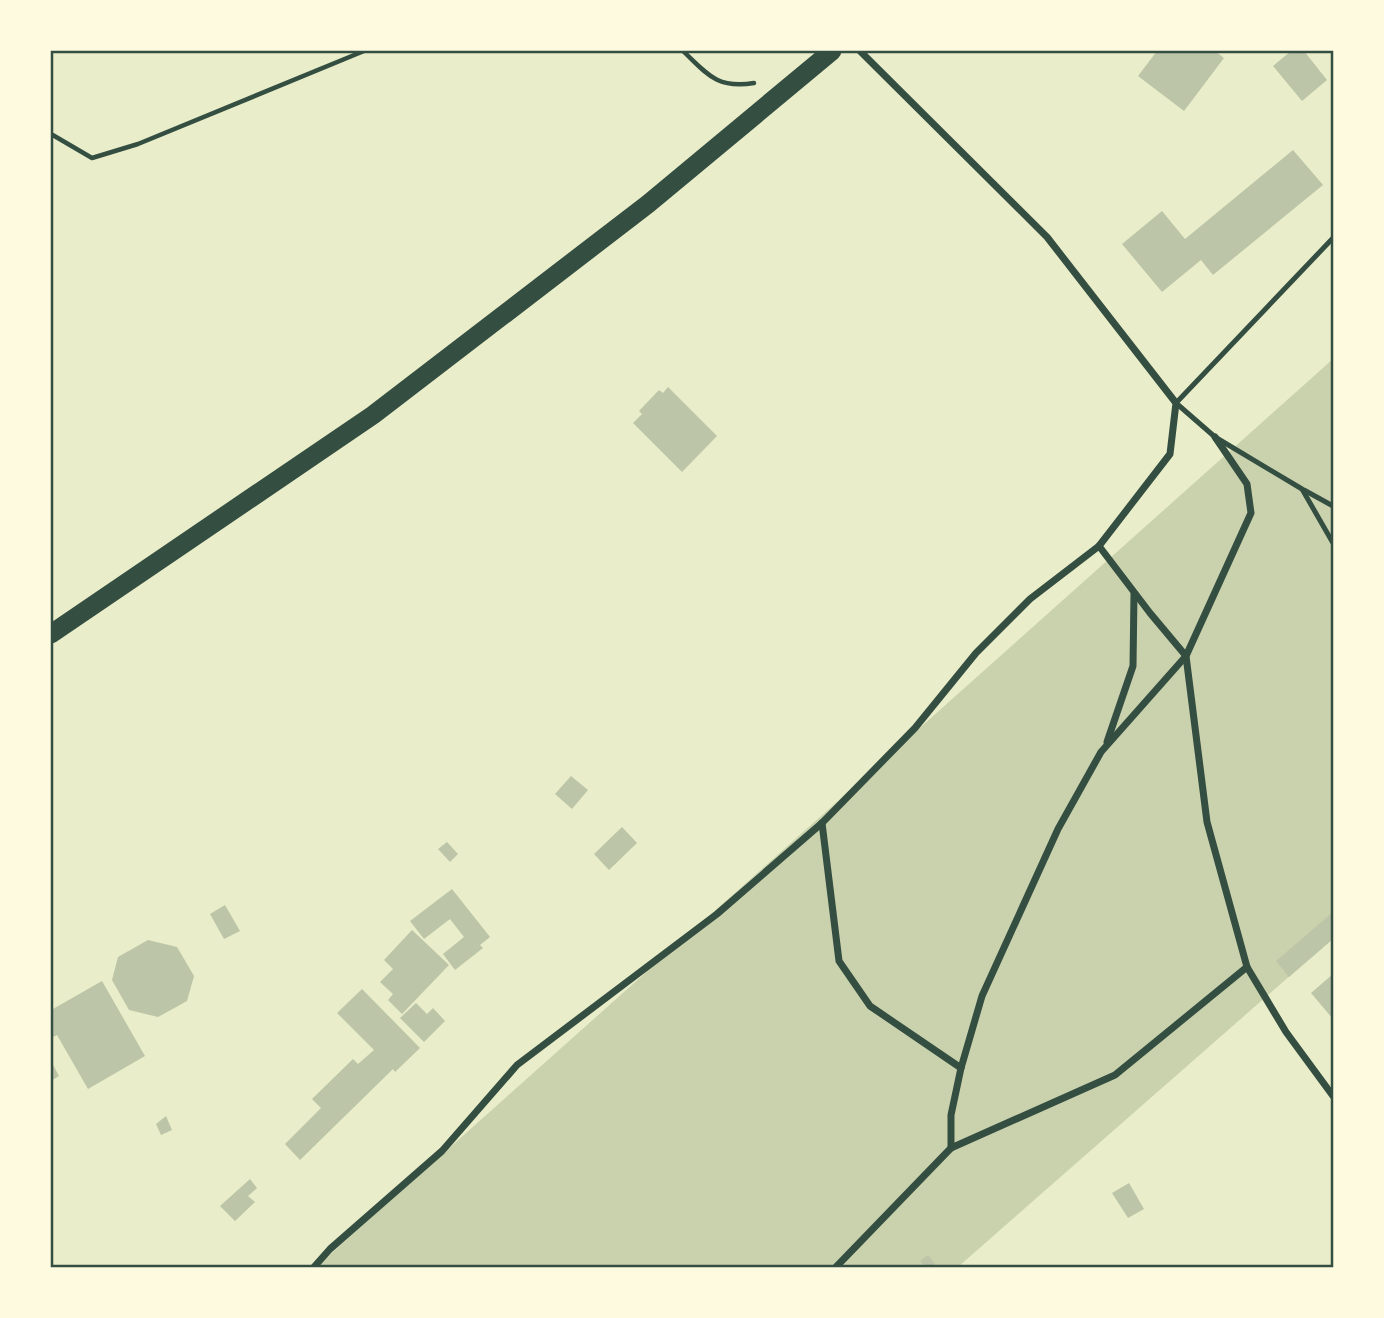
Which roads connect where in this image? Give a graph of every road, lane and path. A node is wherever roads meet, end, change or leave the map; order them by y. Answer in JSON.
{"nodes":[{"id":1,"x":365,"y":51,"type":"edge"},
{"id":2,"x":683,"y":51,"type":"edge"},
{"id":3,"x":832,"y":51,"type":"edge"},
{"id":4,"x":859,"y":51,"type":"edge"},
{"id":5,"x":755,"y":83,"type":"dead end"},
{"id":6,"x":51,"y":134,"type":"edge"},
{"id":7,"x":1333,"y":238,"type":"edge"},
{"id":8,"x":1176,"y":403,"type":"junction"},
{"id":9,"x":1215,"y":438,"type":"junction"},
{"id":10,"x":1302,"y":489,"type":"junction"},
{"id":11,"x":1333,"y":506,"type":"edge"},
{"id":12,"x":1333,"y":543,"type":"edge"},
{"id":13,"x":1099,"y":546,"type":"junction"},
{"id":14,"x":1134,"y":593,"type":"junction"},
{"id":15,"x":51,"y":634,"type":"edge"},
{"id":16,"x":1186,"y":656,"type":"junction"},
{"id":17,"x":1106,"y":746,"type":"junction"},
{"id":18,"x":822,"y":823,"type":"junction"},
{"id":19,"x":1247,"y":967,"type":"junction"},
{"id":20,"x":961,"y":1068,"type":"junction"},
{"id":21,"x":1333,"y":1096,"type":"edge"},
{"id":22,"x":951,"y":1148,"type":"junction"},
{"id":23,"x":314,"y":1267,"type":"edge"},
{"id":24,"x":836,"y":1267,"type":"edge"}],
"edges":[{"from":1,"to":6,"type":"path"},
{"from":2,"to":5,"type":"path"},
{"from":3,"to":15,"type":"highway"},
{"from":4,"to":8,"type":"street"},
{"from":7,"to":8,"type":"lane"},
{"from":8,"to":9,"type":"lane"},
{"from":8,"to":13,"type":"street"},
{"from":9,"to":10,"type":"lane"},
{"from":9,"to":16,"type":"street"},
{"from":10,"to":11,"type":"lane"},
{"from":10,"to":12,"type":"lane"},
{"from":13,"to":14,"type":"street"},
{"from":13,"to":18,"type":"street"},
{"from":14,"to":16,"type":"street"},
{"from":14,"to":17,"type":"street"},
{"from":16,"to":17,"type":"street"},
{"from":16,"to":19,"type":"street"},
{"from":17,"to":20,"type":"street"},
{"from":18,"to":20,"type":"street"},
{"from":18,"to":23,"type":"street"},
{"from":19,"to":21,"type":"street"},
{"from":19,"to":22,"type":"street"},
{"from":20,"to":22,"type":"street"},
{"from":22,"to":24,"type":"street"}]}
